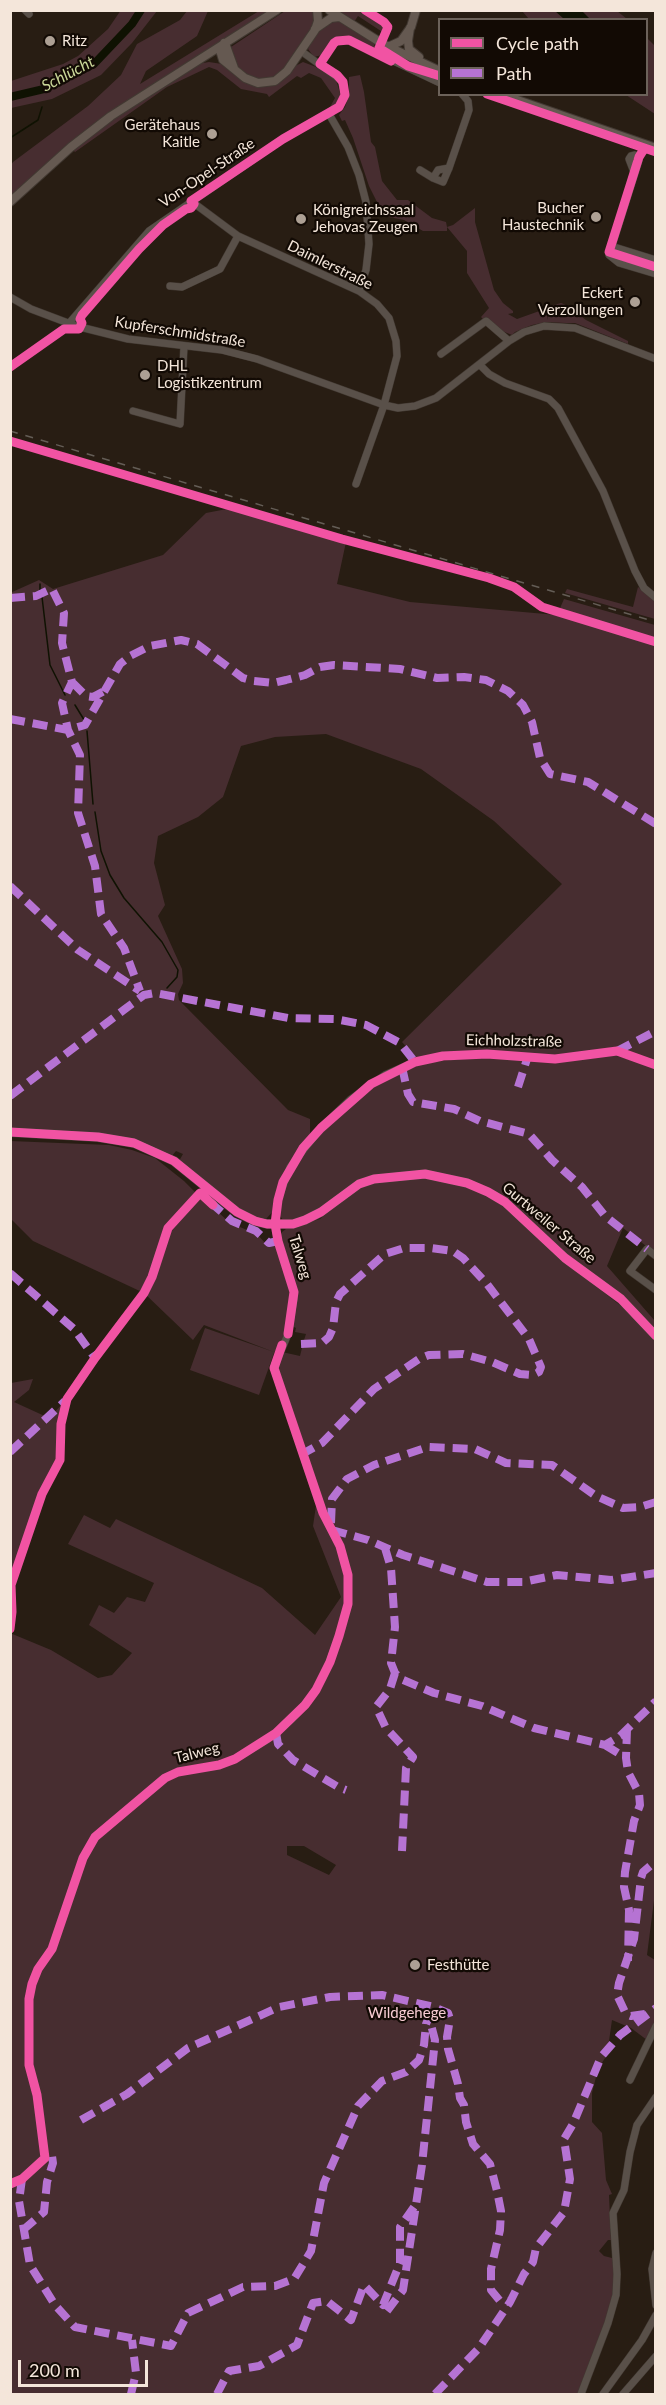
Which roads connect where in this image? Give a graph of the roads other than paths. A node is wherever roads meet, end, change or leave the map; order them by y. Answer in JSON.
{"nodes":[{"id":1,"x":277,"y":10,"type":"edge"},
{"id":2,"x":317,"y":10,"type":"edge"},
{"id":3,"x":329,"y":10,"type":"edge"},
{"id":4,"x":416,"y":10,"type":"edge"},
{"id":5,"x":339,"y":17,"type":"junction"},
{"id":6,"x":410,"y":28,"type":"junction"},
{"id":7,"x":315,"y":30,"type":"junction"},
{"id":8,"x":225,"y":43,"type":"junction"},
{"id":9,"x":383,"y":44,"type":"junction"},
{"id":10,"x":301,"y":51,"type":"junction"},
{"id":11,"x":196,"y":61,"type":"junction"},
{"id":12,"x":320,"y":64,"type":"junction"},
{"id":13,"x":231,"y":67,"type":"junction"},
{"id":14,"x":438,"y":71,"type":"edge"},
{"id":15,"x":438,"y":82,"type":"edge"},
{"id":16,"x":464,"y":96,"type":"edge"},
{"id":17,"x":506,"y":96,"type":"edge"},
{"id":18,"x":328,"y":114,"type":"junction"},
{"id":19,"x":656,"y":148,"type":"edge"},
{"id":20,"x":449,"y":168,"type":"junction"},
{"id":21,"x":420,"y":170,"type":"dead end"},
{"id":22,"x":634,"y":172,"type":"dead end"},
{"id":23,"x":433,"y":178,"type":"junction"},
{"id":24,"x":191,"y":201,"type":"junction"},
{"id":25,"x":10,"y":202,"type":"edge"},
{"id":26,"x":238,"y":236,"type":"junction"},
{"id":27,"x":611,"y":246,"type":"junction"},
{"id":28,"x":656,"y":260,"type":"edge"},
{"id":29,"x":656,"y":274,"type":"edge"},
{"id":30,"x":170,"y":286,"type":"dead end"},
{"id":31,"x":359,"y":291,"type":"junction"},
{"id":32,"x":10,"y":297,"type":"edge"},
{"id":33,"x":66,"y":326,"type":"junction"},
{"id":34,"x":509,"y":341,"type":"junction"},
{"id":35,"x":184,"y":346,"type":"junction"},
{"id":36,"x":441,"y":354,"type":"dead end"},
{"id":37,"x":656,"y":359,"type":"edge"},
{"id":38,"x":480,"y":365,"type":"junction"},
{"id":39,"x":384,"y":405,"type":"junction"},
{"id":40,"x":133,"y":411,"type":"dead end"},
{"id":41,"x":356,"y":484,"type":"dead end"},
{"id":42,"x":656,"y":598,"type":"edge"},
{"id":43,"x":656,"y":1065,"type":"edge"},
{"id":44,"x":10,"y":1132,"type":"edge"},
{"id":45,"x":275,"y":1224,"type":"junction"},
{"id":46,"x":656,"y":1256,"type":"edge"},
{"id":47,"x":656,"y":1290,"type":"edge"},
{"id":48,"x":656,"y":1336,"type":"edge"},
{"id":49,"x":656,"y":2026,"type":"edge"},
{"id":50,"x":630,"y":2080,"type":"dead end"},
{"id":51,"x":656,"y":2097,"type":"edge"},
{"id":52,"x":10,"y":2184,"type":"edge"},
{"id":53,"x":656,"y":2253,"type":"edge"},
{"id":54,"x":656,"y":2305,"type":"edge"},
{"id":55,"x":656,"y":2315,"type":"edge"},
{"id":56,"x":656,"y":2356,"type":"edge"},
{"id":57,"x":581,"y":2394,"type":"edge"},
{"id":58,"x":603,"y":2394,"type":"edge"},
{"id":59,"x":623,"y":2394,"type":"edge"}],
"edges":[{"from":1,"to":8,"type":"main road"},
{"from":2,"to":7,"type":"main road"},
{"from":3,"to":5,"type":"main road"},
{"from":4,"to":6,"type":"main road"},
{"from":5,"to":7,"type":"main road"},
{"from":5,"to":9,"type":"main road"},
{"from":6,"to":9,"type":"main road"},
{"from":6,"to":14,"type":"main road"},
{"from":7,"to":10,"type":"main road"},
{"from":8,"to":11,"type":"main road"},
{"from":8,"to":13,"type":"main road"},
{"from":9,"to":14,"type":"main road"},
{"from":10,"to":12,"type":"street","name":"Von-Opel-Straße"},
{"from":10,"to":13,"type":"main road"},
{"from":11,"to":13,"type":"main road"},
{"from":11,"to":25,"type":"main road"},
{"from":12,"to":15,"type":"street"},
{"from":12,"to":18,"type":"street","name":"Von-Opel-Straße"},
{"from":16,"to":20,"type":"street"},
{"from":17,"to":19,"type":"main road"},
{"from":18,"to":24,"type":"street","name":"Von-Opel-Straße"},
{"from":18,"to":31,"type":"street"},
{"from":20,"to":23,"type":"street"},
{"from":20,"to":23,"type":"street"},
{"from":21,"to":23,"type":"street"},
{"from":22,"to":27,"type":"street"},
{"from":24,"to":26,"type":"street","name":"Daimlerstraße"},
{"from":24,"to":33,"type":"street","name":"Von-Opel-Straße"},
{"from":26,"to":30,"type":"street"},
{"from":26,"to":31,"type":"street","name":"Daimlerstraße"},
{"from":27,"to":28,"type":"street"},
{"from":27,"to":29,"type":"street"},
{"from":31,"to":39,"type":"street","name":"Daimlerstraße"},
{"from":32,"to":33,"type":"street","name":"Kupferschmidstraße"},
{"from":33,"to":35,"type":"street","name":"Kupferschmidstraße"},
{"from":34,"to":36,"type":"street"},
{"from":34,"to":37,"type":"street"},
{"from":34,"to":38,"type":"street"},
{"from":35,"to":39,"type":"street","name":"Kupferschmidstraße"},
{"from":35,"to":40,"type":"street"},
{"from":38,"to":39,"type":"street","name":"Kupferschmidstraße"},
{"from":38,"to":42,"type":"street"},
{"from":39,"to":41,"type":"street","name":"Daimlerstraße"},
{"from":43,"to":45,"type":"street","name":"Eichholzstraße"},
{"from":44,"to":45,"type":"main road","name":"Gurtweiler Straße"},
{"from":45,"to":48,"type":"main road","name":"Gurtweiler Straße"},
{"from":45,"to":52,"type":"street","name":"Talweg"},
{"from":46,"to":47,"type":"street"},
{"from":49,"to":50,"type":"street"},
{"from":51,"to":57,"type":"street"},
{"from":53,"to":54,"type":"street"},
{"from":55,"to":58,"type":"street"},
{"from":56,"to":59,"type":"street"}]}
